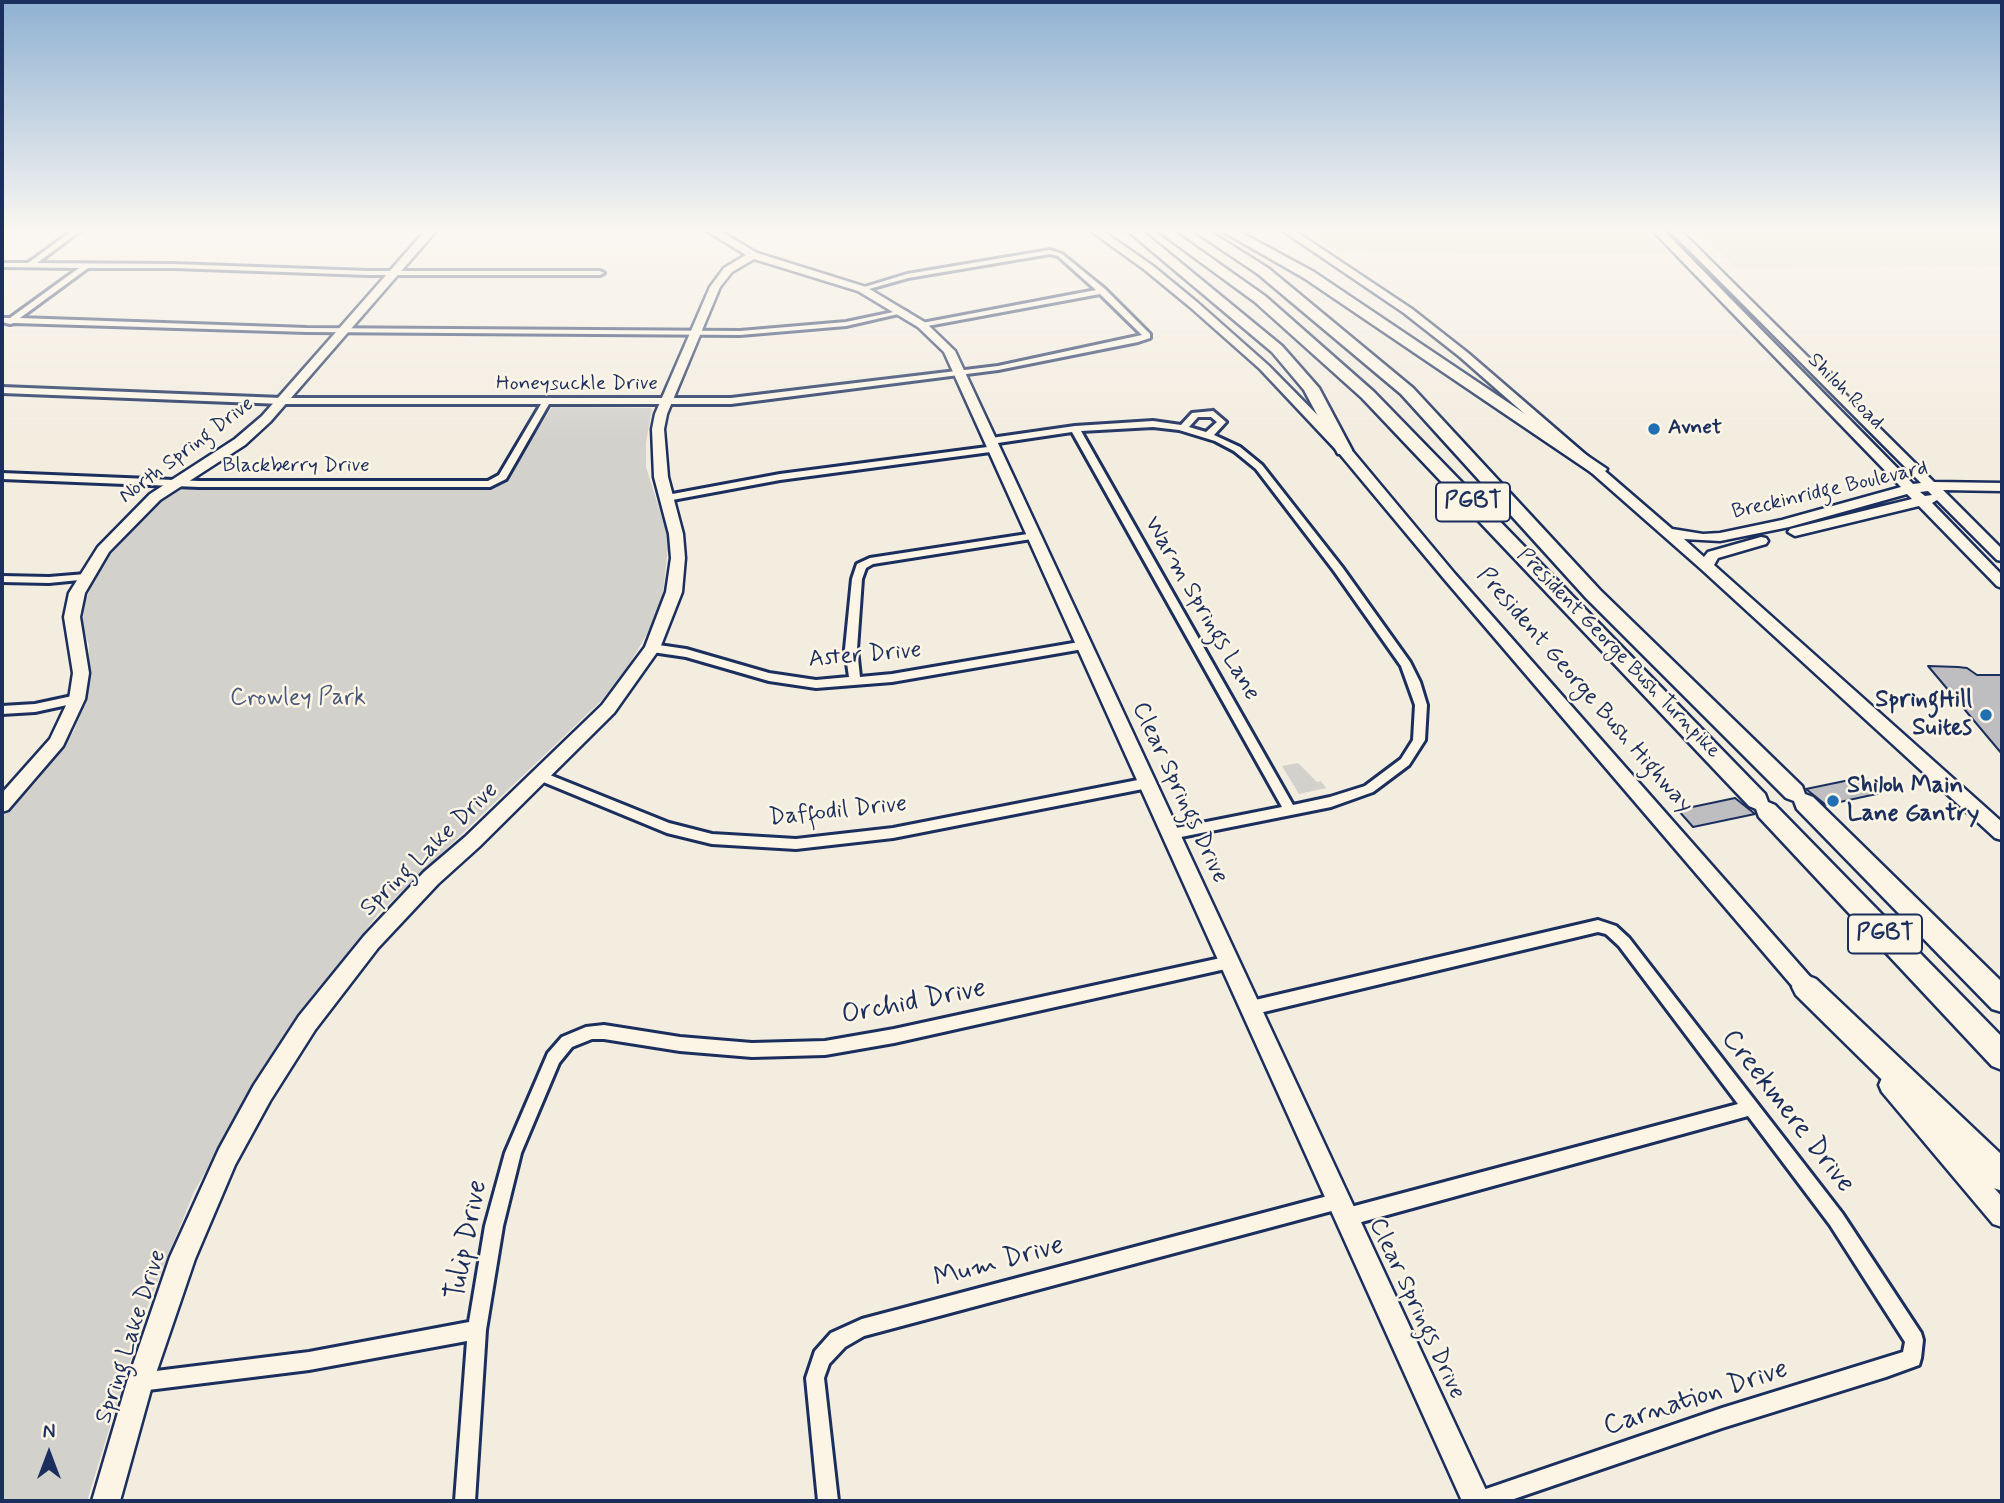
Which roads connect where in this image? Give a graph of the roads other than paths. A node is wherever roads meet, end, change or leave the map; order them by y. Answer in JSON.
{"nodes":[{"id":1,"x":38,"y":301,"type":"edge"},
{"id":2,"x":370,"y":301,"type":"edge"},
{"id":3,"x":710,"y":301,"type":"edge"},
{"id":4,"x":884,"y":301,"type":"edge"},
{"id":5,"x":1048,"y":301,"type":"edge"},
{"id":6,"x":1112,"y":301,"type":"edge"},
{"id":7,"x":1189,"y":301,"type":"edge"},
{"id":8,"x":1219,"y":301,"type":"edge"},
{"id":9,"x":1262,"y":301,"type":"edge"},
{"id":10,"x":1299,"y":301,"type":"edge"},
{"id":11,"x":1348,"y":301,"type":"edge"},
{"id":12,"x":1393,"y":301,"type":"edge"},
{"id":13,"x":1726,"y":301,"type":"edge"},
{"id":14,"x":1745,"y":301,"type":"edge"},
{"id":15,"x":903,"y":312,"type":"junction"},
{"id":16,"x":2,"y":320,"type":"edge"},
{"id":17,"x":12,"y":320,"type":"junction"},
{"id":18,"x":922,"y":325,"type":"junction"},
{"id":19,"x":2,"y":328,"type":"edge"},
{"id":20,"x":344,"y":331,"type":"junction"},
{"id":21,"x":695,"y":333,"type":"junction"},
{"id":22,"x":960,"y":374,"type":"junction"},
{"id":23,"x":2,"y":390,"type":"edge"},
{"id":24,"x":1407,"y":391,"type":"junction"},
{"id":25,"x":282,"y":401,"type":"junction"},
{"id":26,"x":546,"y":402,"type":"junction"},
{"id":27,"x":664,"y":403,"type":"junction"},
{"id":28,"x":1183,"y":428,"type":"junction"},
{"id":29,"x":1075,"y":429,"type":"junction"},
{"id":30,"x":1208,"y":436,"type":"junction"},
{"id":31,"x":993,"y":445,"type":"junction"},
{"id":32,"x":1344,"y":450,"type":"junction"},
{"id":33,"x":1483,"y":454,"type":"dead end"},
{"id":34,"x":1598,"y":469,"type":"junction"},
{"id":35,"x":2,"y":476,"type":"edge"},
{"id":36,"x":173,"y":483,"type":"junction"},
{"id":37,"x":1931,"y":486,"type":"junction"},
{"id":38,"x":2002,"y":487,"type":"edge"},
{"id":39,"x":1910,"y":489,"type":"junction"},
{"id":40,"x":667,"y":498,"type":"junction"},
{"id":41,"x":1942,"y":498,"type":"junction"},
{"id":42,"x":2002,"y":498,"type":"edge"},
{"id":43,"x":1922,"y":501,"type":"junction"},
{"id":44,"x":1788,"y":522,"type":"junction"},
{"id":45,"x":1803,"y":530,"type":"junction"},
{"id":46,"x":1668,"y":533,"type":"junction"},
{"id":47,"x":1034,"y":536,"type":"junction"},
{"id":48,"x":2002,"y":557,"type":"edge"},
{"id":49,"x":1706,"y":566,"type":"junction"},
{"id":50,"x":86,"y":577,"type":"junction"},
{"id":51,"x":2,"y":579,"type":"edge"},
{"id":52,"x":2002,"y":583,"type":"edge"},
{"id":53,"x":1085,"y":645,"type":"junction"},
{"id":54,"x":652,"y":648,"type":"junction"},
{"id":55,"x":855,"y":682,"type":"junction"},
{"id":56,"x":77,"y":699,"type":"junction"},
{"id":57,"x":2,"y":710,"type":"edge"},
{"id":58,"x":540,"y":776,"type":"junction"},
{"id":59,"x":1148,"y":783,"type":"junction"},
{"id":60,"x":2,"y":805,"type":"edge"},
{"id":61,"x":1290,"y":810,"type":"junction"},
{"id":62,"x":1171,"y":834,"type":"junction"},
{"id":63,"x":2002,"y":834,"type":"edge"},
{"id":64,"x":1230,"y":962,"type":"junction"},
{"id":65,"x":1806,"y":987,"type":"junction"},
{"id":66,"x":2002,"y":1000,"type":"edge"},
{"id":67,"x":1251,"y":1008,"type":"junction"},
{"id":68,"x":604,"y":1032,"type":"joint"},
{"id":69,"x":2002,"y":1057,"type":"edge"},
{"id":70,"x":1750,"y":1108,"type":"junction"},
{"id":71,"x":2002,"y":1176,"type":"edge"},
{"id":72,"x":1343,"y":1209,"type":"junction"},
{"id":73,"x":2002,"y":1215,"type":"edge"},
{"id":74,"x":477,"y":1330,"type":"junction"},
{"id":75,"x":1914,"y":1340,"type":"joint"},
{"id":76,"x":140,"y":1382,"type":"junction"},
{"id":77,"x":106,"y":1501,"type":"edge"},
{"id":78,"x":466,"y":1501,"type":"edge"},
{"id":79,"x":828,"y":1501,"type":"edge"},
{"id":80,"x":1478,"y":1501,"type":"edge"}],
"edges":[{"from":1,"to":17,"type":"street"},
{"from":2,"to":20,"type":"street","name":"North Spring Drive"},
{"from":3,"to":21,"type":"street","name":"Spring Lake Drive"},
{"from":4,"to":15,"type":"street","name":"Clear Springs Drive"},
{"from":5,"to":18,"type":"street"},
{"from":6,"to":22,"type":"street","name":"Honeysuckle Drive"},
{"from":7,"to":32,"type":"street","name":"President George Bush Highway"},
{"from":8,"to":32,"type":"highway"},
{"from":9,"to":69,"type":"highway","name":"President George Bush Turnpike","number":"PGBT"},
{"from":10,"to":24,"type":"highway","name":"President George Bush Turnpike","number":"PGBT"},
{"from":11,"to":34,"type":"highway"},
{"from":12,"to":34,"type":"street"},
{"from":13,"to":39,"type":"street","name":"Shiloh Road"},
{"from":14,"to":37,"type":"street","name":"Shiloh Road"},
{"from":15,"to":18,"type":"street","name":"Clear Springs Drive"},
{"from":15,"to":21,"type":"street"},
{"from":16,"to":17,"type":"street"},
{"from":17,"to":19,"type":"street"},
{"from":17,"to":20,"type":"street"},
{"from":18,"to":22,"type":"street","name":"Clear Springs Drive"},
{"from":20,"to":21,"type":"street"},
{"from":20,"to":25,"type":"street","name":"North Spring Drive"},
{"from":21,"to":27,"type":"street","name":"Spring Lake Drive"},
{"from":22,"to":27,"type":"street","name":"Honeysuckle Drive"},
{"from":22,"to":31,"type":"street","name":"Clear Springs Drive"},
{"from":23,"to":25,"type":"street","name":"Honeysuckle Drive"},
{"from":24,"to":33,"type":"highway"},
{"from":24,"to":66,"type":"highway","name":"President George Bush Turnpike","number":"PGBT"},
{"from":25,"to":26,"type":"street","name":"Honeysuckle Drive"},
{"from":25,"to":36,"type":"street","name":"North Spring Drive"},
{"from":26,"to":27,"type":"street","name":"Honeysuckle Drive"},
{"from":26,"to":36,"type":"street","name":"Blackberry Drive"},
{"from":27,"to":40,"type":"street","name":"Spring Lake Drive"},
{"from":28,"to":29,"type":"street"},
{"from":28,"to":30,"type":"street"},
{"from":28,"to":30,"type":"street"},
{"from":29,"to":31,"type":"street"},
{"from":29,"to":61,"type":"street","name":"Warm Springs Lane"},
{"from":30,"to":61,"type":"street"},
{"from":31,"to":40,"type":"street"},
{"from":31,"to":47,"type":"street","name":"Clear Springs Drive"},
{"from":32,"to":65,"type":"street","name":"President George Bush Highway"},
{"from":34,"to":46,"type":"street"},
{"from":35,"to":36,"type":"street","name":"Blackberry Drive"},
{"from":36,"to":50,"type":"street","name":"North Spring Drive"},
{"from":37,"to":38,"type":"street","name":"Breckinridge Boulevard"},
{"from":37,"to":39,"type":"street","name":"Breckinridge Boulevard"},
{"from":37,"to":41,"type":"street","name":"Shiloh Road"},
{"from":39,"to":43,"type":"street","name":"Shiloh Road"},
{"from":39,"to":44,"type":"street","name":"Breckinridge Boulevard"},
{"from":40,"to":54,"type":"street","name":"Spring Lake Drive"},
{"from":41,"to":42,"type":"street","name":"Breckinridge Boulevard"},
{"from":41,"to":43,"type":"street","name":"Breckinridge Boulevard"},
{"from":41,"to":48,"type":"street","name":"Shiloh Road"},
{"from":43,"to":45,"type":"street","name":"Breckinridge Boulevard"},
{"from":43,"to":52,"type":"street","name":"Shiloh Road"},
{"from":44,"to":45,"type":"street"},
{"from":44,"to":46,"type":"street","name":"Breckinridge Boulevard"},
{"from":45,"to":49,"type":"street","name":"Breckinridge Boulevard"},
{"from":46,"to":49,"type":"street"},
{"from":47,"to":53,"type":"street","name":"Clear Springs Drive"},
{"from":47,"to":55,"type":"street"},
{"from":49,"to":63,"type":"street"},
{"from":50,"to":51,"type":"street"},
{"from":50,"to":56,"type":"street","name":"North Spring Drive"},
{"from":53,"to":55,"type":"street","name":"Aster Drive"},
{"from":53,"to":59,"type":"street","name":"Clear Springs Drive"},
{"from":54,"to":55,"type":"street","name":"Aster Drive"},
{"from":54,"to":58,"type":"street","name":"Spring Lake Drive"},
{"from":56,"to":57,"type":"street"},
{"from":56,"to":60,"type":"street","name":"North Spring Drive"},
{"from":58,"to":59,"type":"street","name":"Daffodil Drive"},
{"from":58,"to":76,"type":"street","name":"Spring Lake Drive"},
{"from":59,"to":62,"type":"street","name":"Clear Springs Drive"},
{"from":61,"to":62,"type":"street"},
{"from":62,"to":64,"type":"street","name":"Clear Springs Drive"},
{"from":64,"to":67,"type":"street","name":"Clear Springs Drive"},
{"from":64,"to":68,"type":"street","name":"Orchid Drive"},
{"from":65,"to":71,"type":"highway"},
{"from":65,"to":73,"type":"street","name":"President George Bush Highway"},
{"from":67,"to":70,"type":"street","name":"Creekmere Drive"},
{"from":67,"to":72,"type":"street","name":"Clear Springs Drive"},
{"from":68,"to":74,"type":"street","name":"Tulip Drive"},
{"from":70,"to":72,"type":"street","name":"Mum Drive"},
{"from":70,"to":75,"type":"street","name":"Creekmere Drive"},
{"from":72,"to":79,"type":"street","name":"Mum Drive"},
{"from":72,"to":80,"type":"street","name":"Clear Springs Drive"},
{"from":74,"to":76,"type":"street"},
{"from":74,"to":78,"type":"street","name":"Tulip Drive"},
{"from":75,"to":80,"type":"street","name":"Carnation Drive"},
{"from":76,"to":77,"type":"street","name":"Spring Lake Drive"}]}
